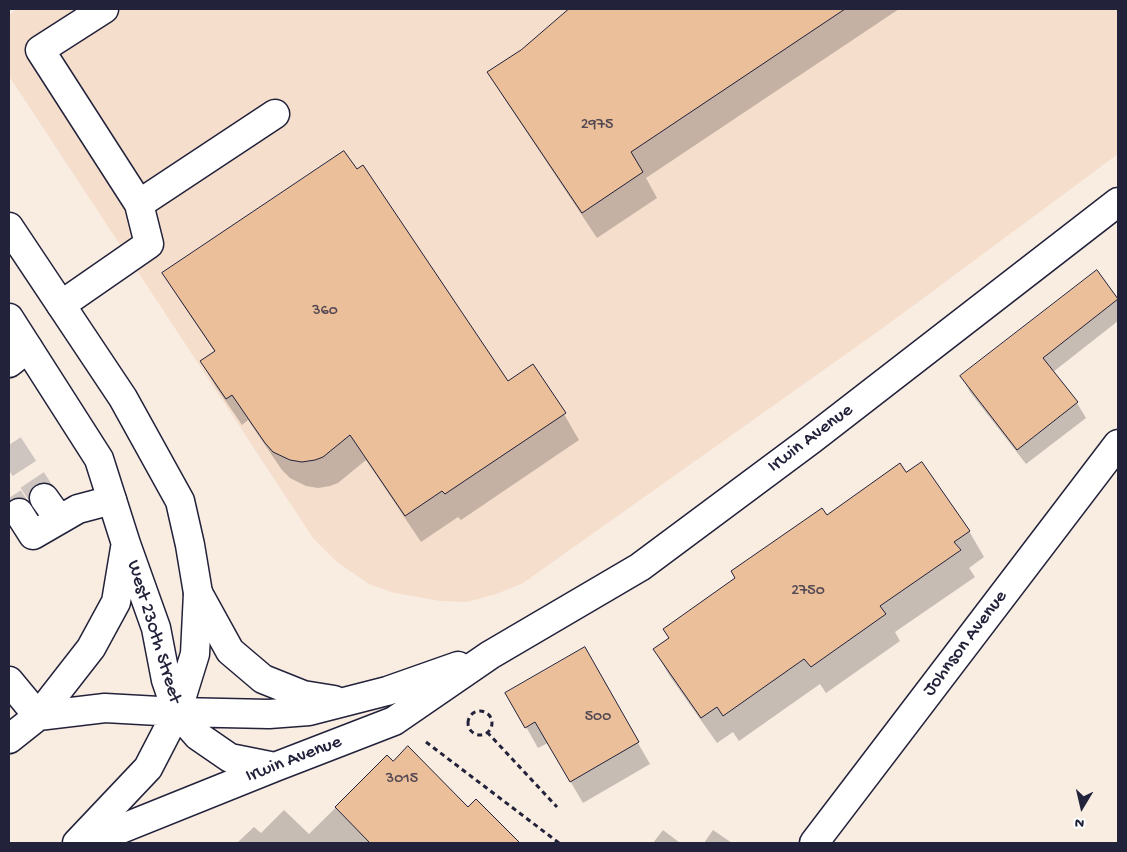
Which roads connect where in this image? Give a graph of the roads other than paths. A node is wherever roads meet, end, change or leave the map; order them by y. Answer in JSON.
{"nodes":[{"id":1,"x":104,"y":9,"type":"edge"},
{"id":2,"x":275,"y":114,"type":"dead end"},
{"id":3,"x":1118,"y":202,"type":"edge"},
{"id":4,"x":139,"y":204,"type":"junction"},
{"id":5,"x":9,"y":227,"type":"edge"},
{"id":6,"x":61,"y":305,"type":"junction"},
{"id":7,"x":9,"y":318,"type":"edge"},
{"id":8,"x":18,"y":356,"type":"edge"},
{"id":9,"x":1118,"y":444,"type":"edge"},
{"id":10,"x":112,"y":500,"type":"junction"},
{"id":11,"x":19,"y":513,"type":"tunnel mouth"},
{"id":12,"x":126,"y":544,"type":"junction"},
{"id":13,"x":198,"y":593,"type":"junction"},
{"id":14,"x":490,"y":655,"type":"junction"},
{"id":15,"x":9,"y":681,"type":"edge"},
{"id":16,"x":345,"y":702,"type":"junction"},
{"id":17,"x":177,"y":712,"type":"junction"},
{"id":18,"x":38,"y":716,"type":"junction"},
{"id":19,"x":9,"y":739,"type":"edge"},
{"id":20,"x":275,"y":767,"type":"junction"},
{"id":21,"x":78,"y":843,"type":"edge"},
{"id":22,"x":86,"y":843,"type":"edge"},
{"id":23,"x":814,"y":843,"type":"edge"}],
"edges":[{"from":1,"to":4,"type":"street"},
{"from":2,"to":4,"type":"street"},
{"from":3,"to":14,"type":"street","name":"Irwin Avenue"},
{"from":4,"to":6,"type":"street"},
{"from":5,"to":6,"type":"street","name":"West 230th Street"},
{"from":6,"to":13,"type":"street","name":"West 230th Street"},
{"from":7,"to":8,"type":"street","name":"West 230th Street"},
{"from":8,"to":10,"type":"street","name":"West 230th Street"},
{"from":9,"to":23,"type":"street","name":"Johnson Avenue"},
{"from":10,"to":11,"type":"street"},
{"from":10,"to":12,"type":"street","name":"West 230th Street"},
{"from":12,"to":17,"type":"street","name":"West 230th Street"},
{"from":12,"to":18,"type":"street"},
{"from":13,"to":16,"type":"street"},
{"from":13,"to":17,"type":"street","name":"West 230th Street"},
{"from":14,"to":16,"type":"street","name":"Irwin Avenue"},
{"from":14,"to":20,"type":"street","name":"Irwin Avenue"},
{"from":15,"to":18,"type":"street"},
{"from":16,"to":17,"type":"street","name":"Irwin Avenue"},
{"from":17,"to":18,"type":"street","name":"Irwin Avenue"},
{"from":17,"to":20,"type":"street"},
{"from":17,"to":21,"type":"street"},
{"from":18,"to":19,"type":"street"},
{"from":20,"to":22,"type":"street","name":"Irwin Avenue"}]}
